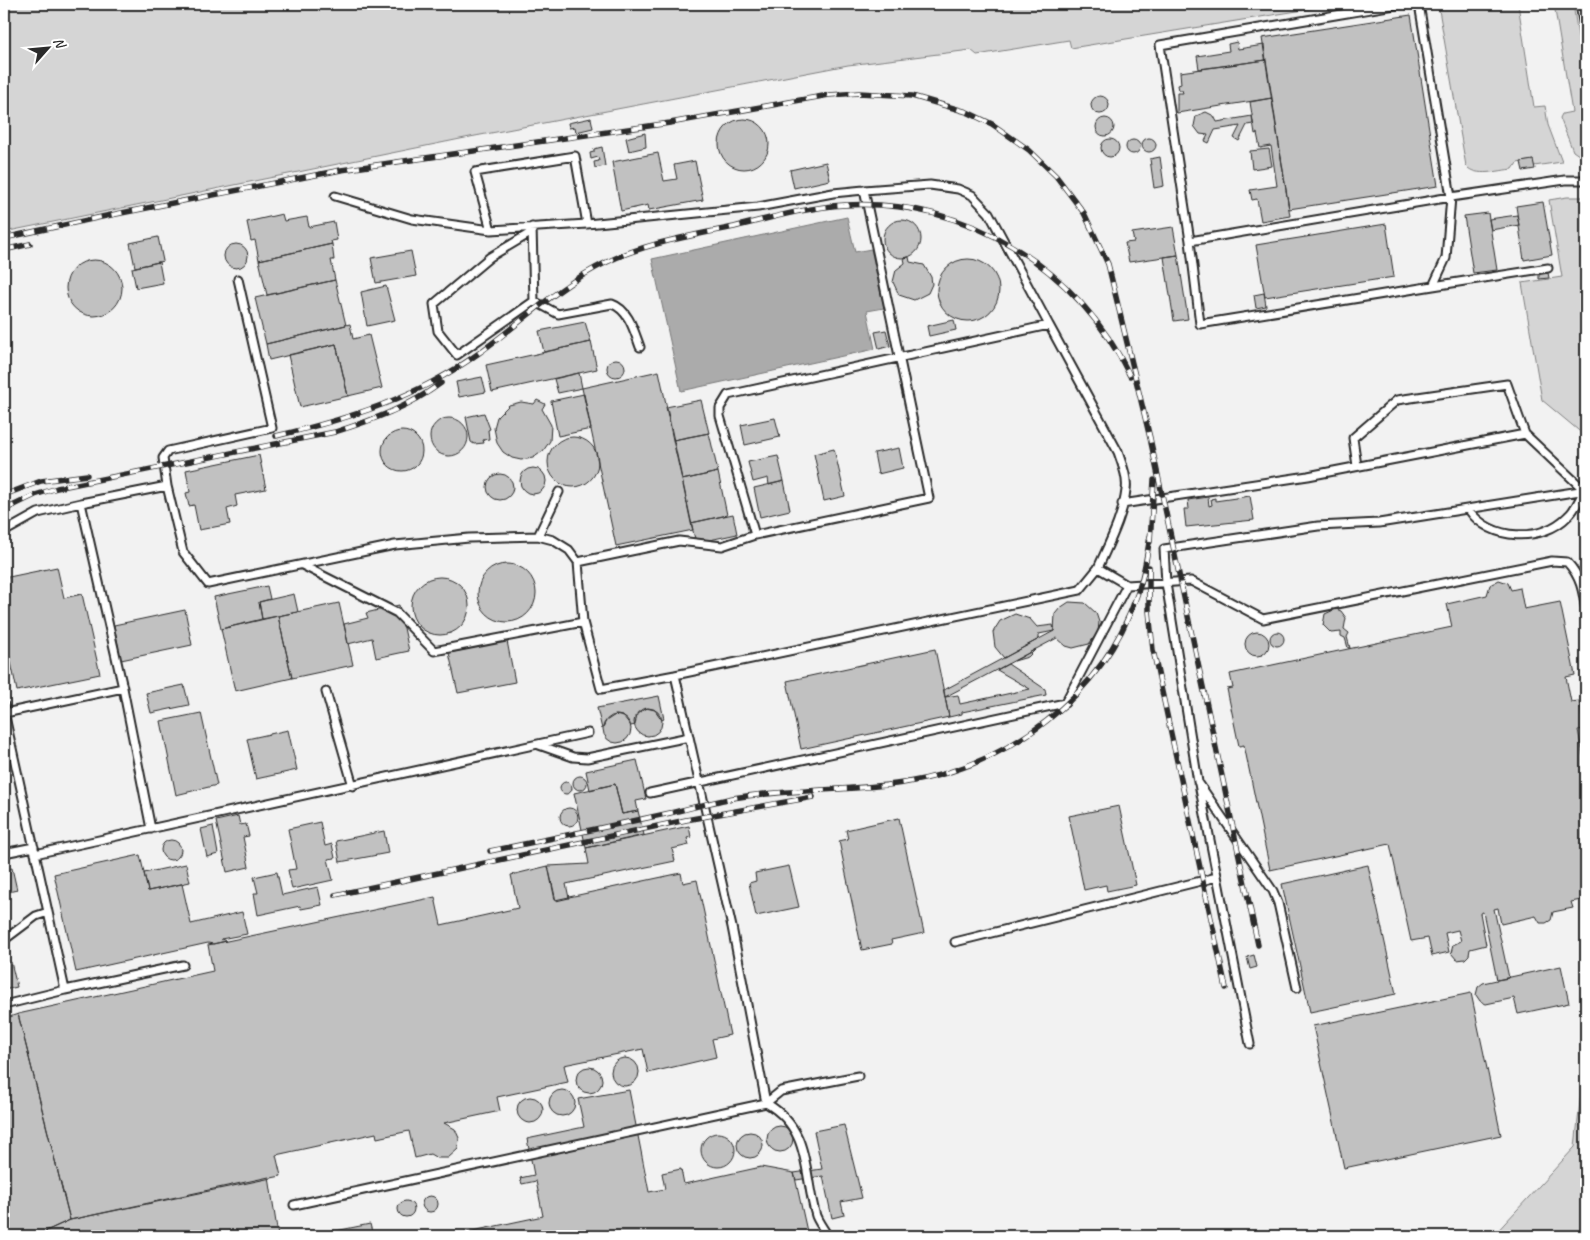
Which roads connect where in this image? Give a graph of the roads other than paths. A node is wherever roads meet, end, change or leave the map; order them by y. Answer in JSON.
{"nodes":[{"id":1,"x":1400,"y":4,"type":"edge"},
{"id":2,"x":1419,"y":4,"type":"edge"},
{"id":3,"x":1580,"y":4,"type":"edge"},
{"id":4,"x":1586,"y":39,"type":"edge"},
{"id":5,"x":1586,"y":180,"type":"edge"},
{"id":6,"x":864,"y":190,"type":"junction"},
{"id":7,"x":334,"y":196,"type":"dead end"},
{"id":8,"x":1452,"y":198,"type":"junction"},
{"id":9,"x":587,"y":224,"type":"junction"},
{"id":10,"x":491,"y":230,"type":"junction"},
{"id":11,"x":532,"y":230,"type":"junction"},
{"id":12,"x":1190,"y":241,"type":"junction"},
{"id":13,"x":1548,"y":268,"type":"dead end"},
{"id":14,"x":238,"y":279,"type":"dead end"},
{"id":15,"x":1433,"y":286,"type":"junction"},
{"id":16,"x":534,"y":301,"type":"junction"},
{"id":17,"x":1049,"y":325,"type":"junction"},
{"id":18,"x":640,"y":346,"type":"dead end"},
{"id":19,"x":900,"y":358,"type":"junction"},
{"id":20,"x":1525,"y":434,"type":"junction"},
{"id":21,"x":1357,"y":466,"type":"junction"},
{"id":22,"x":167,"y":486,"type":"junction"},
{"id":23,"x":1585,"y":490,"type":"edge"},
{"id":24,"x":559,"y":492,"type":"dead end"},
{"id":25,"x":81,"y":503,"type":"junction"},
{"id":26,"x":1122,"y":504,"type":"junction"},
{"id":27,"x":1469,"y":510,"type":"junction"},
{"id":28,"x":4,"y":532,"type":"edge"},
{"id":29,"x":755,"y":534,"type":"junction"},
{"id":30,"x":538,"y":536,"type":"junction"},
{"id":31,"x":578,"y":562,"type":"junction"},
{"id":32,"x":302,"y":565,"type":"junction"},
{"id":33,"x":1098,"y":568,"type":"junction"},
{"id":34,"x":1166,"y":583,"type":"junction"},
{"id":35,"x":1127,"y":585,"type":"junction"},
{"id":36,"x":1586,"y":611,"type":"edge"},
{"id":37,"x":583,"y":622,"type":"junction"},
{"id":38,"x":675,"y":676,"type":"junction"},
{"id":39,"x":123,"y":688,"type":"junction"},
{"id":40,"x":326,"y":692,"type":"dead end"},
{"id":41,"x":4,"y":710,"type":"edge"},
{"id":42,"x":588,"y":734,"type":"dead end"},
{"id":43,"x":689,"y":737,"type":"junction"},
{"id":44,"x":539,"y":745,"type":"junction"},
{"id":45,"x":699,"y":782,"type":"junction"},
{"id":46,"x":1198,"y":782,"type":"junction"},
{"id":47,"x":352,"y":786,"type":"junction"},
{"id":48,"x":650,"y":793,"type":"dead end"},
{"id":49,"x":151,"y":829,"type":"junction"},
{"id":50,"x":35,"y":850,"type":"junction"},
{"id":51,"x":4,"y":853,"type":"edge"},
{"id":52,"x":1217,"y":877,"type":"junction"},
{"id":53,"x":48,"y":912,"type":"junction"},
{"id":54,"x":4,"y":940,"type":"edge"},
{"id":55,"x":955,"y":942,"type":"dead end"},
{"id":56,"x":183,"y":965,"type":"dead end"},
{"id":57,"x":1296,"y":988,"type":"dead end"},
{"id":58,"x":65,"y":990,"type":"junction"},
{"id":59,"x":4,"y":1005,"type":"edge"},
{"id":60,"x":1250,"y":1044,"type":"dead end"},
{"id":61,"x":858,"y":1076,"type":"dead end"},
{"id":62,"x":766,"y":1104,"type":"junction"},
{"id":63,"x":294,"y":1205,"type":"dead end"},
{"id":64,"x":828,"y":1236,"type":"edge"}],
"edges":[{"from":1,"to":12,"type":"lane"},
{"from":2,"to":8,"type":"lane"},
{"from":3,"to":4,"type":"lane"},
{"from":5,"to":8,"type":"lane"},
{"from":6,"to":9,"type":"lane"},
{"from":6,"to":17,"type":"lane"},
{"from":6,"to":19,"type":"lane"},
{"from":7,"to":10,"type":"lane"},
{"from":8,"to":12,"type":"lane"},
{"from":8,"to":15,"type":"lane"},
{"from":9,"to":10,"type":"lane"},
{"from":9,"to":11,"type":"lane"},
{"from":10,"to":11,"type":"lane"},
{"from":11,"to":16,"type":"lane"},
{"from":11,"to":16,"type":"lane"},
{"from":12,"to":15,"type":"lane"},
{"from":13,"to":15,"type":"lane"},
{"from":14,"to":22,"type":"lane"},
{"from":16,"to":18,"type":"lane"},
{"from":17,"to":19,"type":"lane"},
{"from":17,"to":26,"type":"lane"},
{"from":19,"to":29,"type":"lane"},
{"from":19,"to":29,"type":"lane"},
{"from":20,"to":21,"type":"lane"},
{"from":20,"to":21,"type":"lane"},
{"from":20,"to":23,"type":"lane"},
{"from":21,"to":26,"type":"lane"},
{"from":22,"to":25,"type":"lane"},
{"from":22,"to":32,"type":"lane"},
{"from":23,"to":27,"type":"lane"},
{"from":23,"to":27,"type":"lane"},
{"from":24,"to":30,"type":"lane"},
{"from":25,"to":28,"type":"lane"},
{"from":25,"to":39,"type":"lane"},
{"from":26,"to":33,"type":"lane"},
{"from":27,"to":34,"type":"lane"},
{"from":29,"to":31,"type":"lane"},
{"from":30,"to":31,"type":"lane"},
{"from":30,"to":32,"type":"lane"},
{"from":31,"to":37,"type":"lane"},
{"from":32,"to":37,"type":"lane"},
{"from":33,"to":35,"type":"lane"},
{"from":33,"to":38,"type":"lane"},
{"from":34,"to":35,"type":"lane"},
{"from":34,"to":36,"type":"lane"},
{"from":34,"to":46,"type":"lane"},
{"from":35,"to":45,"type":"lane"},
{"from":37,"to":38,"type":"lane"},
{"from":38,"to":43,"type":"lane"},
{"from":39,"to":41,"type":"lane"},
{"from":39,"to":49,"type":"lane"},
{"from":40,"to":47,"type":"lane"},
{"from":41,"to":50,"type":"lane"},
{"from":42,"to":44,"type":"lane"},
{"from":43,"to":44,"type":"lane"},
{"from":43,"to":45,"type":"lane"},
{"from":44,"to":47,"type":"lane"},
{"from":45,"to":48,"type":"lane"},
{"from":45,"to":62,"type":"lane"},
{"from":46,"to":52,"type":"lane"},
{"from":46,"to":57,"type":"lane"},
{"from":47,"to":49,"type":"lane"},
{"from":49,"to":50,"type":"lane"},
{"from":50,"to":51,"type":"lane"},
{"from":50,"to":53,"type":"lane"},
{"from":52,"to":55,"type":"lane"},
{"from":52,"to":60,"type":"lane"},
{"from":53,"to":54,"type":"lane"},
{"from":53,"to":58,"type":"lane"},
{"from":56,"to":58,"type":"lane"},
{"from":58,"to":59,"type":"lane"},
{"from":61,"to":62,"type":"lane"},
{"from":62,"to":63,"type":"lane"},
{"from":62,"to":64,"type":"lane"}]}
